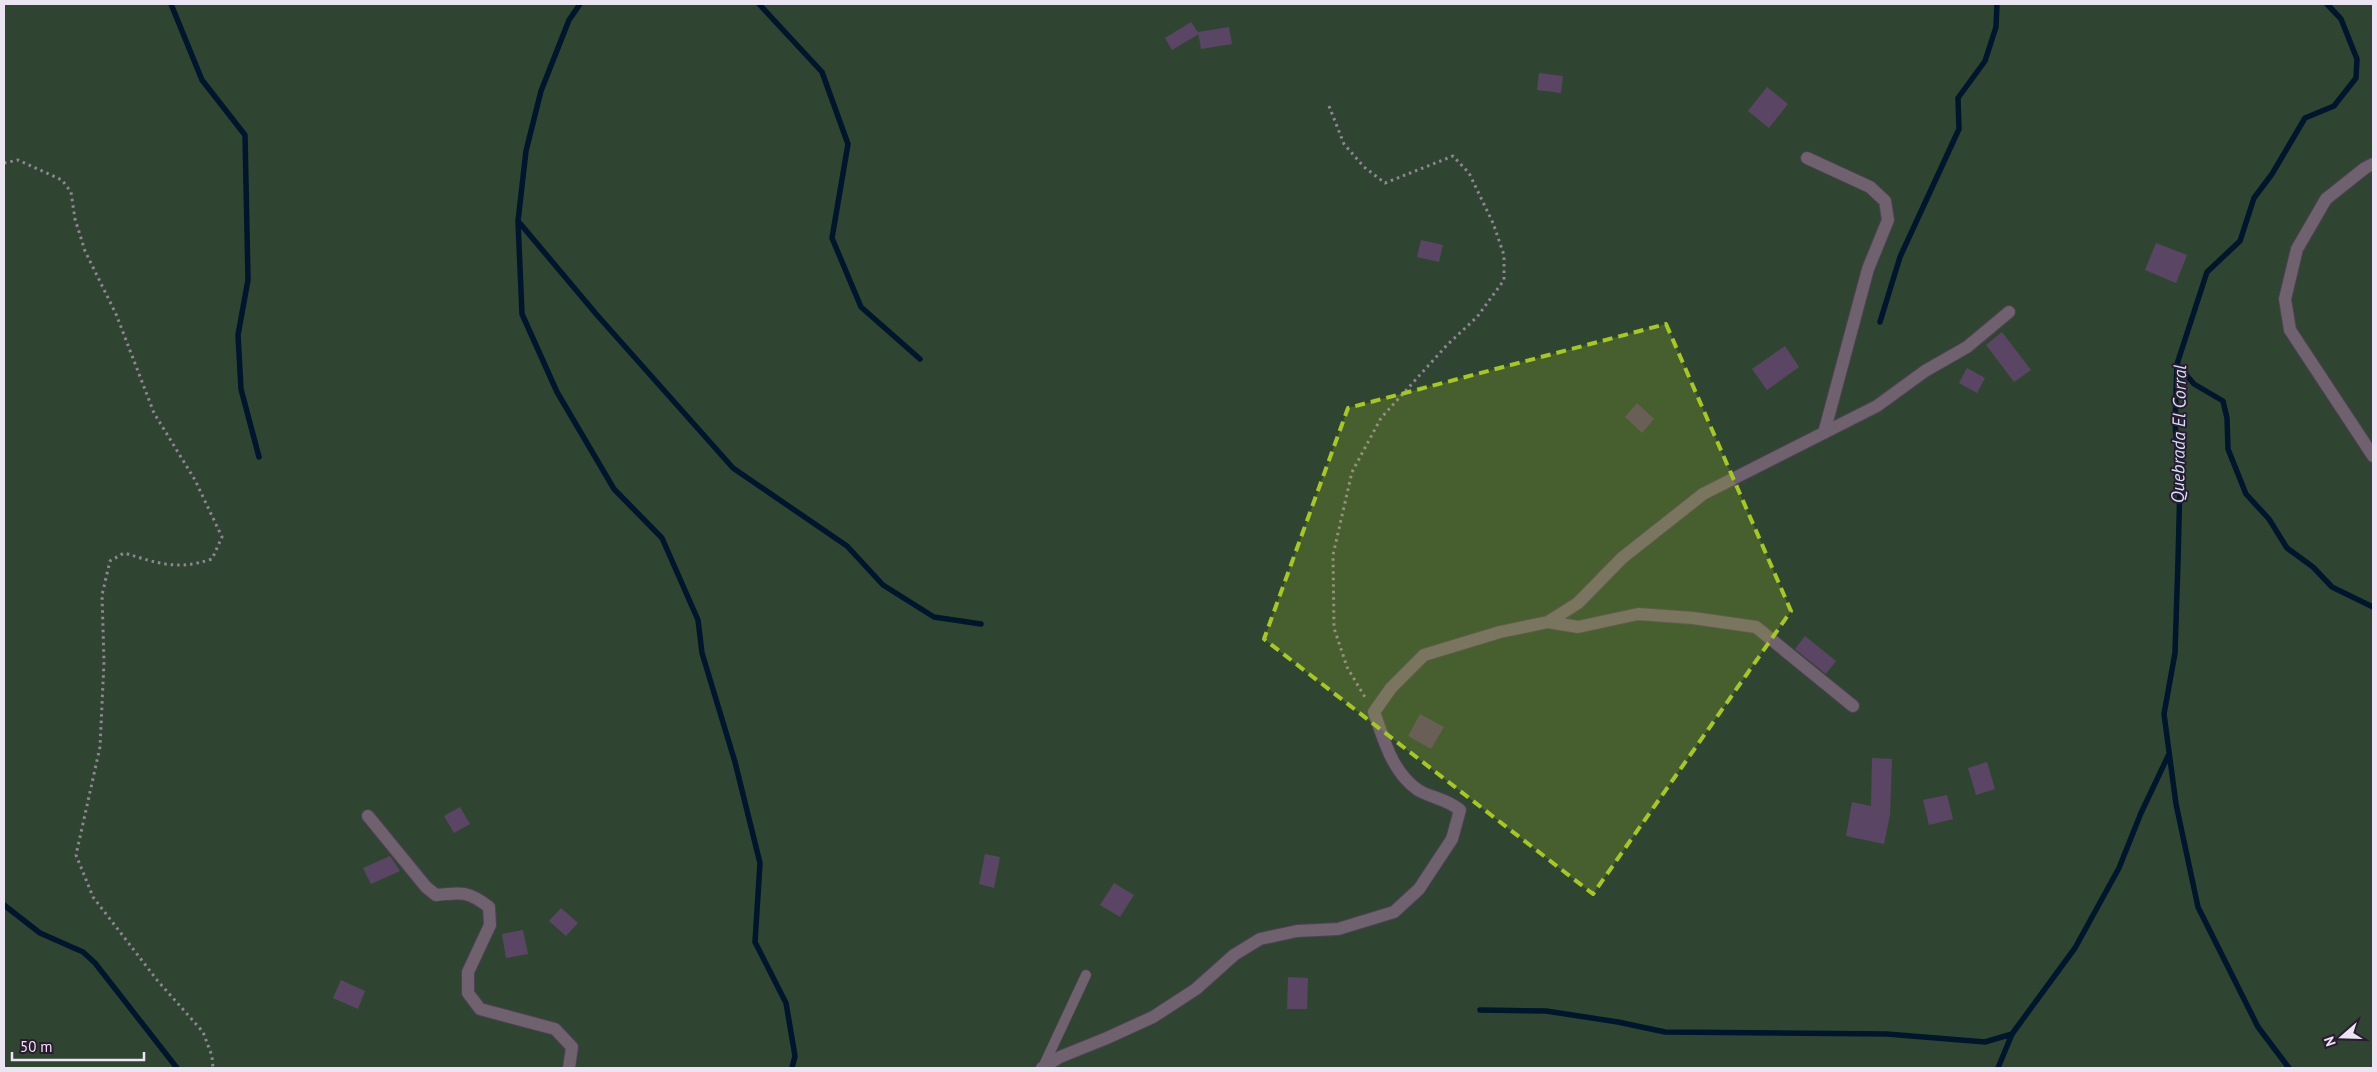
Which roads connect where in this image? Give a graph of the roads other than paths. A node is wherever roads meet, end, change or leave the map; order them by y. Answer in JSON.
{"nodes":[{"id":1,"x":1807,"y":158,"type":"dead end"},
{"id":2,"x":2373,"y":164,"type":"edge"},
{"id":3,"x":2009,"y":312,"type":"dead end"},
{"id":4,"x":1824,"y":433,"type":"junction"},
{"id":5,"x":2373,"y":456,"type":"edge"},
{"id":6,"x":1548,"y":622,"type":"junction"},
{"id":7,"x":1853,"y":706,"type":"dead end"},
{"id":8,"x":368,"y":816,"type":"dead end"},
{"id":9,"x":1086,"y":975,"type":"dead end"},
{"id":10,"x":569,"y":1068,"type":"edge"},
{"id":11,"x":1042,"y":1068,"type":"edge"}],
"edges":[{"from":1,"to":4,"type":"street"},
{"from":2,"to":5,"type":"street"},
{"from":3,"to":4,"type":"street"},
{"from":4,"to":6,"type":"street"},
{"from":6,"to":7,"type":"street"},
{"from":6,"to":11,"type":"street"},
{"from":8,"to":10,"type":"street"},
{"from":9,"to":11,"type":"lane"}]}
